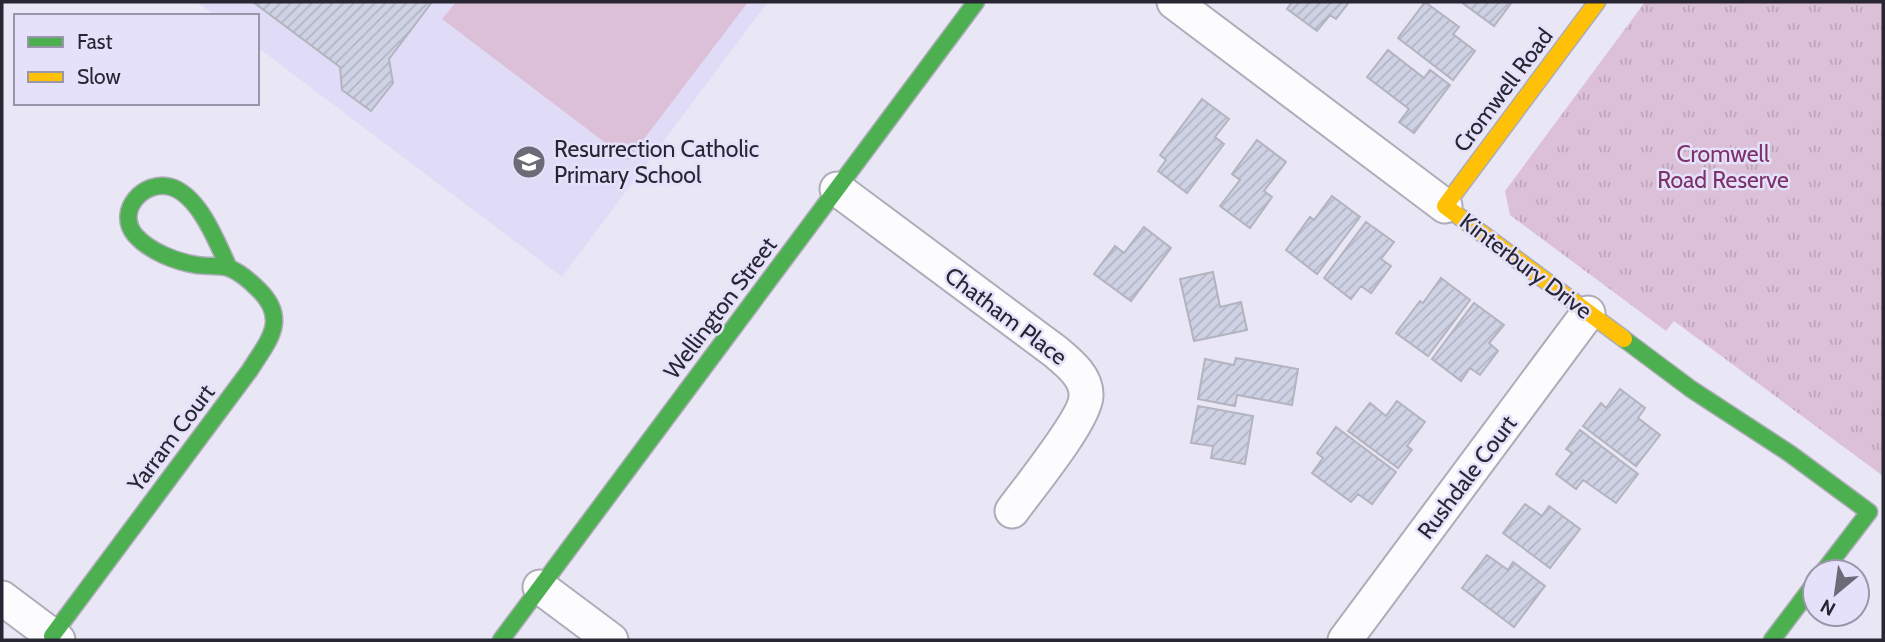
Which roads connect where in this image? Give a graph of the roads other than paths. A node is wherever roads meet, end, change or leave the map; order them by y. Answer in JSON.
{"nodes":[{"id":1,"x":976,"y":2,"type":"edge"},
{"id":2,"x":1174,"y":2,"type":"edge"},
{"id":3,"x":1597,"y":2,"type":"edge"},
{"id":4,"x":837,"y":189,"type":"junction"},
{"id":5,"x":1445,"y":206,"type":"junction"},
{"id":6,"x":229,"y":268,"type":"junction"},
{"id":7,"x":1588,"y":313,"type":"junction"},
{"id":8,"x":1012,"y":511,"type":"dead end"},
{"id":9,"x":1876,"y":517,"type":"edge"},
{"id":10,"x":1837,"y":558,"type":"edge"},
{"id":11,"x":540,"y":587,"type":"junction"},
{"id":12,"x":2,"y":598,"type":"edge"},
{"id":13,"x":1801,"y":602,"type":"edge"},
{"id":14,"x":55,"y":638,"type":"edge"},
{"id":15,"x":501,"y":640,"type":"edge"},
{"id":16,"x":611,"y":640,"type":"edge"},
{"id":17,"x":1345,"y":640,"type":"edge"},
{"id":18,"x":1772,"y":640,"type":"edge"}],
"edges":[{"from":1,"to":4,"type":"street","name":"Wellington Street"},
{"from":2,"to":5,"type":"street","name":"Kinterbury Drive"},
{"from":3,"to":5,"type":"street","name":"Cromwell Road"},
{"from":4,"to":8,"type":"street","name":"Chatham Place"},
{"from":4,"to":11,"type":"street","name":"Wellington Street"},
{"from":5,"to":7,"type":"street","name":"Kinterbury Drive"},
{"from":6,"to":6,"type":"street","name":"Yarram Court"},
{"from":6,"to":14,"type":"street","name":"Yarram Court"},
{"from":7,"to":9,"type":"street","name":"Kinterbury Drive"},
{"from":7,"to":17,"type":"street","name":"Rushdale Court"},
{"from":9,"to":10,"type":"street"},
{"from":11,"to":15,"type":"street","name":"Wellington Street"},
{"from":11,"to":16,"type":"street"},
{"from":12,"to":14,"type":"street"},
{"from":13,"to":18,"type":"street"}]}
